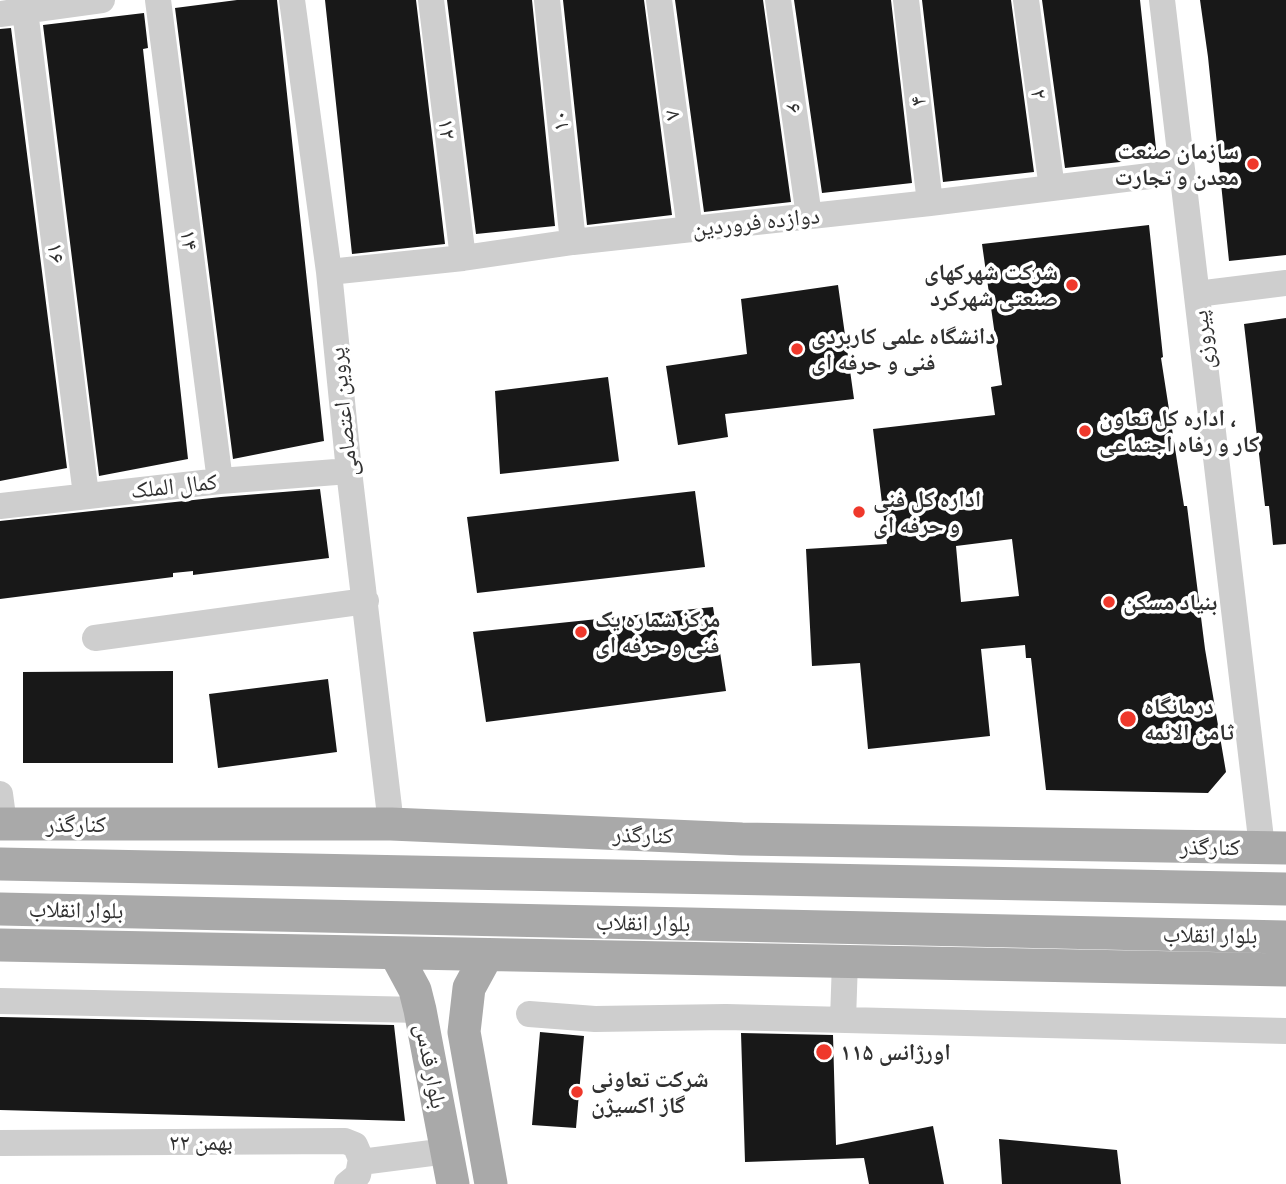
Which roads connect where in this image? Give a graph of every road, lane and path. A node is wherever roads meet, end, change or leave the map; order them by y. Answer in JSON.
{"nodes":[{"id":1,"x":102,"y":0,"type":"edge"},
{"id":2,"x":158,"y":0,"type":"edge"},
{"id":3,"x":292,"y":0,"type":"edge"},
{"id":4,"x":432,"y":0,"type":"edge"},
{"id":5,"x":547,"y":0,"type":"edge"},
{"id":6,"x":659,"y":0,"type":"edge"},
{"id":7,"x":778,"y":0,"type":"edge"},
{"id":8,"x":906,"y":0,"type":"edge"},
{"id":9,"x":1026,"y":0,"type":"edge"},
{"id":10,"x":1162,"y":0,"type":"edge"},
{"id":11,"x":13,"y":13,"type":"edge"},
{"id":12,"x":1182,"y":172,"type":"junction"},
{"id":13,"x":1052,"y":188,"type":"junction"},
{"id":14,"x":930,"y":203,"type":"junction"},
{"id":15,"x":809,"y":216,"type":"junction"},
{"id":16,"x":690,"y":229,"type":"junction"},
{"id":17,"x":573,"y":242,"type":"junction"},
{"id":18,"x":463,"y":258,"type":"junction"},
{"id":19,"x":329,"y":272,"type":"junction"},
{"id":20,"x":1286,"y":283,"type":"edge"},
{"id":21,"x":1197,"y":294,"type":"junction"},
{"id":22,"x":349,"y":471,"type":"junction"},
{"id":23,"x":220,"y":481,"type":"junction"},
{"id":24,"x":86,"y":495,"type":"junction"},
{"id":25,"x":0,"y":506,"type":"edge"},
{"id":26,"x":366,"y":601,"type":"junction"},
{"id":27,"x":95,"y":638,"type":"dead end"},
{"id":28,"x":1,"y":814,"type":"edge"},
{"id":29,"x":391,"y":824,"type":"junction"},
{"id":30,"x":742,"y":839,"type":"junction"},
{"id":31,"x":1274,"y":848,"type":"edge"},
{"id":32,"x":0,"y":864,"type":"edge"},
{"id":33,"x":744,"y":878,"type":"junction"},
{"id":34,"x":1286,"y":889,"type":"edge"},
{"id":35,"x":0,"y":909,"type":"edge"},
{"id":36,"x":107,"y":911,"type":"junction"},
{"id":37,"x":740,"y":926,"type":"junction"},
{"id":38,"x":1286,"y":937,"type":"edge"},
{"id":39,"x":0,"y":945,"type":"edge"},
{"id":40,"x":105,"y":947,"type":"junction"},
{"id":41,"x":395,"y":953,"type":"junction"},
{"id":42,"x":487,"y":955,"type":"junction"},
{"id":43,"x":743,"y":960,"type":"junction"},
{"id":44,"x":845,"y":961,"type":"junction"},
{"id":45,"x":1286,"y":970,"type":"edge"},
{"id":46,"x":0,"y":1001,"type":"edge"},
{"id":47,"x":420,"y":1010,"type":"junction"},
{"id":48,"x":528,"y":1014,"type":"dead end"},
{"id":49,"x":844,"y":1020,"type":"junction"},
{"id":50,"x":1286,"y":1031,"type":"edge"},
{"id":51,"x":0,"y":1143,"type":"edge"},
{"id":52,"x":484,"y":1146,"type":"junction"},
{"id":53,"x":447,"y":1151,"type":"junction"},
{"id":54,"x":354,"y":1173,"type":"edge"},
{"id":55,"x":453,"y":1184,"type":"edge"},
{"id":56,"x":491,"y":1184,"type":"edge"}],
"edges":[{"from":1,"to":11,"type":"street"},
{"from":2,"to":23,"type":"street","name":"۱۴"},
{"from":3,"to":19,"type":"street","name":"پروین اعتصامی"},
{"from":4,"to":18,"type":"street","name":"۱۲"},
{"from":5,"to":17,"type":"street","name":"۱۰"},
{"from":6,"to":16,"type":"street","name":"۸"},
{"from":7,"to":15,"type":"street","name":"۶"},
{"from":8,"to":14,"type":"street","name":"۴"},
{"from":9,"to":13,"type":"street","name":"۲"},
{"from":10,"to":12,"type":"street","name":"پیروزی"},
{"from":11,"to":24,"type":"street","name":"۱۶"},
{"from":12,"to":13,"type":"street","name":"دوازده فروردین"},
{"from":12,"to":21,"type":"street","name":"پیروزی"},
{"from":13,"to":14,"type":"street","name":"دوازده فروردین"},
{"from":14,"to":15,"type":"street","name":"دوازده فروردین"},
{"from":15,"to":16,"type":"street","name":"دوازده فروردین"},
{"from":16,"to":17,"type":"street","name":"دوازده فروردین"},
{"from":17,"to":18,"type":"street","name":"دوازده فروردین"},
{"from":18,"to":19,"type":"street","name":"دوازده فروردین"},
{"from":19,"to":22,"type":"street","name":"پروین اعتصامی"},
{"from":20,"to":21,"type":"street"},
{"from":21,"to":31,"type":"street","name":"پیروزی"},
{"from":22,"to":23,"type":"street","name":"کمال الملک"},
{"from":22,"to":26,"type":"street","name":"پروین اعتصامی"},
{"from":23,"to":24,"type":"street","name":"کمال الملک"},
{"from":24,"to":25,"type":"street","name":"کمال الملک"},
{"from":26,"to":27,"type":"street"},
{"from":26,"to":29,"type":"street","name":"پروین اعتصامی"},
{"from":28,"to":29,"type":"main road","name":"کنارگذر"},
{"from":29,"to":30,"type":"main road","name":"کنارگذر"},
{"from":30,"to":31,"type":"main road","name":"کنارگذر"},
{"from":30,"to":33,"type":"main road"},
{"from":32,"to":33,"type":"main road","name":"بلوار انقلاب"},
{"from":33,"to":34,"type":"main road","name":"بلوار انقلاب"},
{"from":35,"to":36,"type":"main road","name":"بلوار انقلاب"},
{"from":36,"to":37,"type":"main road","name":"بلوار انقلاب"},
{"from":36,"to":40,"type":"main road"},
{"from":37,"to":38,"type":"main road","name":"بلوار انقلاب"},
{"from":37,"to":43,"type":"main road"},
{"from":39,"to":40,"type":"main road"},
{"from":40,"to":41,"type":"main road"},
{"from":41,"to":42,"type":"main road"},
{"from":41,"to":47,"type":"main road","name":"بلوار قدس"},
{"from":42,"to":43,"type":"main road"},
{"from":42,"to":52,"type":"main road","name":"بلوار قدس"},
{"from":43,"to":44,"type":"main road"},
{"from":44,"to":45,"type":"main road"},
{"from":44,"to":49,"type":"street"},
{"from":46,"to":47,"type":"street"},
{"from":47,"to":53,"type":"main road","name":"بلوار قدس"},
{"from":48,"to":49,"type":"street"},
{"from":49,"to":50,"type":"street"},
{"from":51,"to":54,"type":"street","name":"۲۲ بهمن"},
{"from":52,"to":53,"type":"main road"},
{"from":52,"to":56,"type":"main road","name":"بلوار قدس"},
{"from":53,"to":54,"type":"street"},
{"from":53,"to":55,"type":"main road","name":"بلوار قدس"}]}
